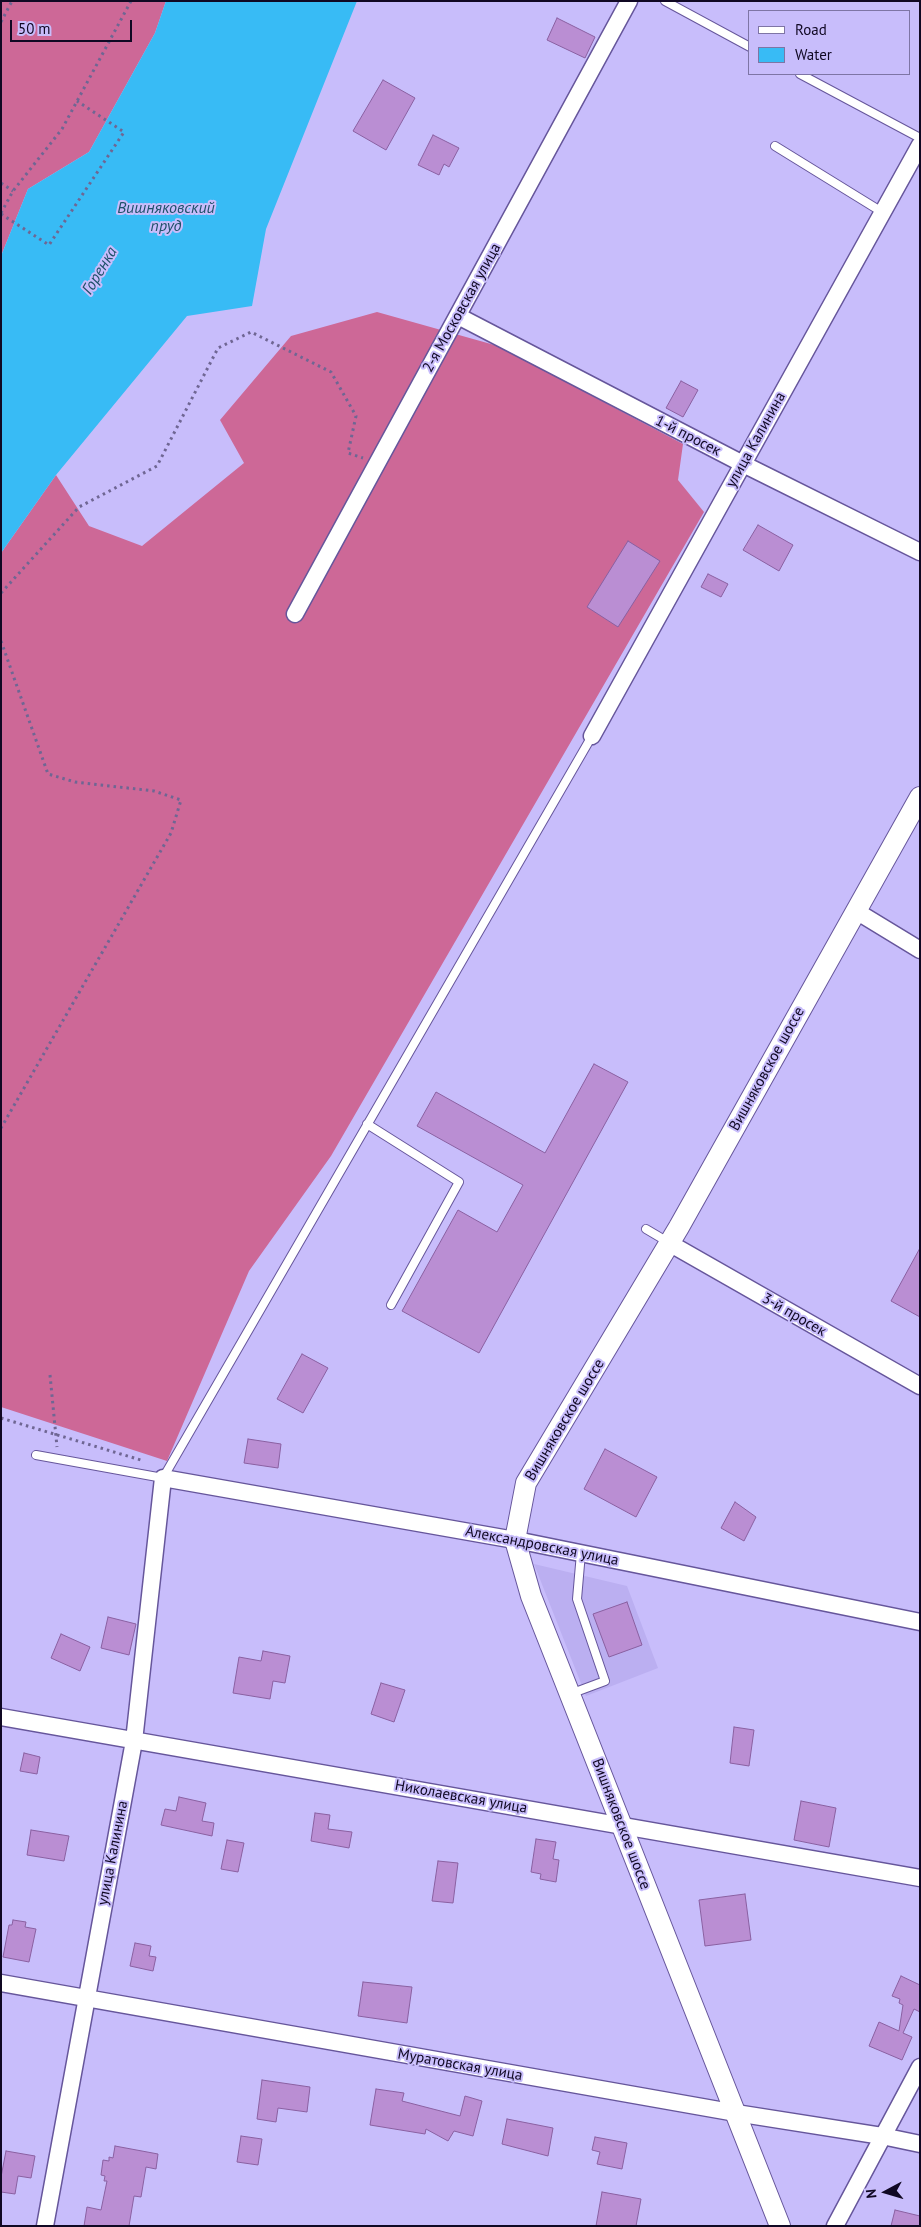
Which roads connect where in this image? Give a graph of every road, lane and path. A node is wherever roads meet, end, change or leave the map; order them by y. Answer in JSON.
{"nodes":[{"id":1,"x":12,"y":1,"type":"edge"},
{"id":2,"x":131,"y":1,"type":"edge"},
{"id":3,"x":629,"y":1,"type":"edge"},
{"id":4,"x":665,"y":1,"type":"edge"},
{"id":5,"x":1,"y":22,"type":"edge"},
{"id":6,"x":748,"y":46,"type":"edge"},
{"id":7,"x":802,"y":75,"type":"edge"},
{"id":8,"x":77,"y":101,"type":"junction"},
{"id":9,"x":920,"y":138,"type":"edge"},
{"id":10,"x":920,"y":144,"type":"edge"},
{"id":11,"x":775,"y":146,"type":"dead end"},
{"id":12,"x":1,"y":183,"type":"edge"},
{"id":13,"x":13,"y":191,"type":"junction"},
{"id":14,"x":882,"y":212,"type":"junction"},
{"id":15,"x":1,"y":213,"type":"edge"},
{"id":16,"x":453,"y":314,"type":"junction"},
{"id":17,"x":378,"y":463,"type":"junction"},
{"id":18,"x":743,"y":464,"type":"junction"},
{"id":19,"x":920,"y":552,"type":"edge"},
{"id":20,"x":1,"y":593,"type":"edge"},
{"id":21,"x":295,"y":614,"type":"dead end"},
{"id":22,"x":1,"y":641,"type":"edge"},
{"id":23,"x":592,"y":736,"type":"joint"},
{"id":24,"x":920,"y":797,"type":"edge"},
{"id":25,"x":856,"y":910,"type":"junction"},
{"id":26,"x":920,"y":950,"type":"edge"},
{"id":27,"x":367,"y":1124,"type":"junction"},
{"id":28,"x":1,"y":1128,"type":"edge"},
{"id":29,"x":646,"y":1229,"type":"dead end"},
{"id":30,"x":669,"y":1244,"type":"junction"},
{"id":31,"x":391,"y":1305,"type":"dead end"},
{"id":32,"x":50,"y":1375,"type":"dead end"},
{"id":33,"x":920,"y":1386,"type":"edge"},
{"id":34,"x":1,"y":1418,"type":"edge"},
{"id":35,"x":56,"y":1435,"type":"junction"},
{"id":36,"x":57,"y":1447,"type":"dead end"},
{"id":37,"x":36,"y":1455,"type":"dead end"},
{"id":38,"x":163,"y":1478,"type":"junction"},
{"id":39,"x":515,"y":1540,"type":"junction"},
{"id":40,"x":581,"y":1553,"type":"junction"},
{"id":41,"x":920,"y":1622,"type":"edge"},
{"id":42,"x":570,"y":1694,"type":"junction"},
{"id":43,"x":1,"y":1717,"type":"edge"},
{"id":44,"x":134,"y":1741,"type":"junction"},
{"id":45,"x":622,"y":1825,"type":"junction"},
{"id":46,"x":920,"y":1878,"type":"edge"},
{"id":47,"x":1,"y":1983,"type":"edge"},
{"id":48,"x":85,"y":1999,"type":"junction"},
{"id":49,"x":920,"y":2067,"type":"edge"},
{"id":50,"x":736,"y":2113,"type":"junction"},
{"id":51,"x":882,"y":2136,"type":"junction"},
{"id":52,"x":920,"y":2144,"type":"edge"},
{"id":53,"x":45,"y":2226,"type":"edge"},
{"id":54,"x":780,"y":2226,"type":"edge"},
{"id":55,"x":835,"y":2226,"type":"edge"}],
"edges":[{"from":1,"to":5,"type":"path"},
{"from":2,"to":8,"type":"path"},
{"from":3,"to":16,"type":"street","name":"2-я Московская улица"},
{"from":4,"to":6,"type":"lane"},
{"from":7,"to":9,"type":"lane"},
{"from":8,"to":13,"type":"path"},
{"from":8,"to":15,"type":"path"},
{"from":10,"to":14,"type":"street","name":"улица Калинина"},
{"from":11,"to":14,"type":"lane"},
{"from":12,"to":13,"type":"path"},
{"from":13,"to":15,"type":"path"},
{"from":14,"to":18,"type":"street","name":"улица Калинина"},
{"from":16,"to":17,"type":"street","name":"2-я Московская улица"},
{"from":16,"to":18,"type":"street","name":"1-й просек"},
{"from":17,"to":20,"type":"path"},
{"from":17,"to":21,"type":"street","name":"2-я Московская улица"},
{"from":18,"to":19,"type":"street","name":"1-й просек"},
{"from":18,"to":23,"type":"street","name":"улица Калинина"},
{"from":22,"to":28,"type":"path"},
{"from":23,"to":27,"type":"lane"},
{"from":24,"to":25,"type":"street","name":"Вишняковское шоссе"},
{"from":25,"to":26,"type":"street"},
{"from":25,"to":30,"type":"street","name":"Вишняковское шоссе"},
{"from":27,"to":31,"type":"lane"},
{"from":27,"to":38,"type":"lane"},
{"from":29,"to":30,"type":"lane"},
{"from":30,"to":33,"type":"street","name":"3-й просек"},
{"from":30,"to":39,"type":"street","name":"Вишняковское шоссе"},
{"from":32,"to":35,"type":"path"},
{"from":34,"to":35,"type":"path"},
{"from":35,"to":36,"type":"path"},
{"from":35,"to":38,"type":"path"},
{"from":37,"to":38,"type":"lane"},
{"from":38,"to":39,"type":"street","name":"Александровская улица"},
{"from":38,"to":44,"type":"street","name":"улица Калинина"},
{"from":39,"to":40,"type":"street","name":"Александровская улица"},
{"from":39,"to":42,"type":"street","name":"Вишняковское шоссе"},
{"from":40,"to":41,"type":"street","name":"Александровская улица"},
{"from":40,"to":42,"type":"lane"},
{"from":42,"to":45,"type":"street","name":"Вишняковское шоссе"},
{"from":43,"to":44,"type":"street","name":"Николаевская улица"},
{"from":44,"to":45,"type":"street","name":"Николаевская улица"},
{"from":44,"to":48,"type":"street","name":"улица Калинина"},
{"from":45,"to":46,"type":"street","name":"Николаевская улица"},
{"from":45,"to":50,"type":"street","name":"Вишняковское шоссе"},
{"from":47,"to":48,"type":"street","name":"Муратовская улица"},
{"from":48,"to":50,"type":"street","name":"Муратовская улица"},
{"from":48,"to":53,"type":"street","name":"улица Калинина"},
{"from":49,"to":51,"type":"street"},
{"from":50,"to":51,"type":"street","name":"Муратовская улица"},
{"from":50,"to":54,"type":"street","name":"Вишняковское шоссе"},
{"from":51,"to":52,"type":"street","name":"Муратовская улица"},
{"from":51,"to":55,"type":"street"}]}
